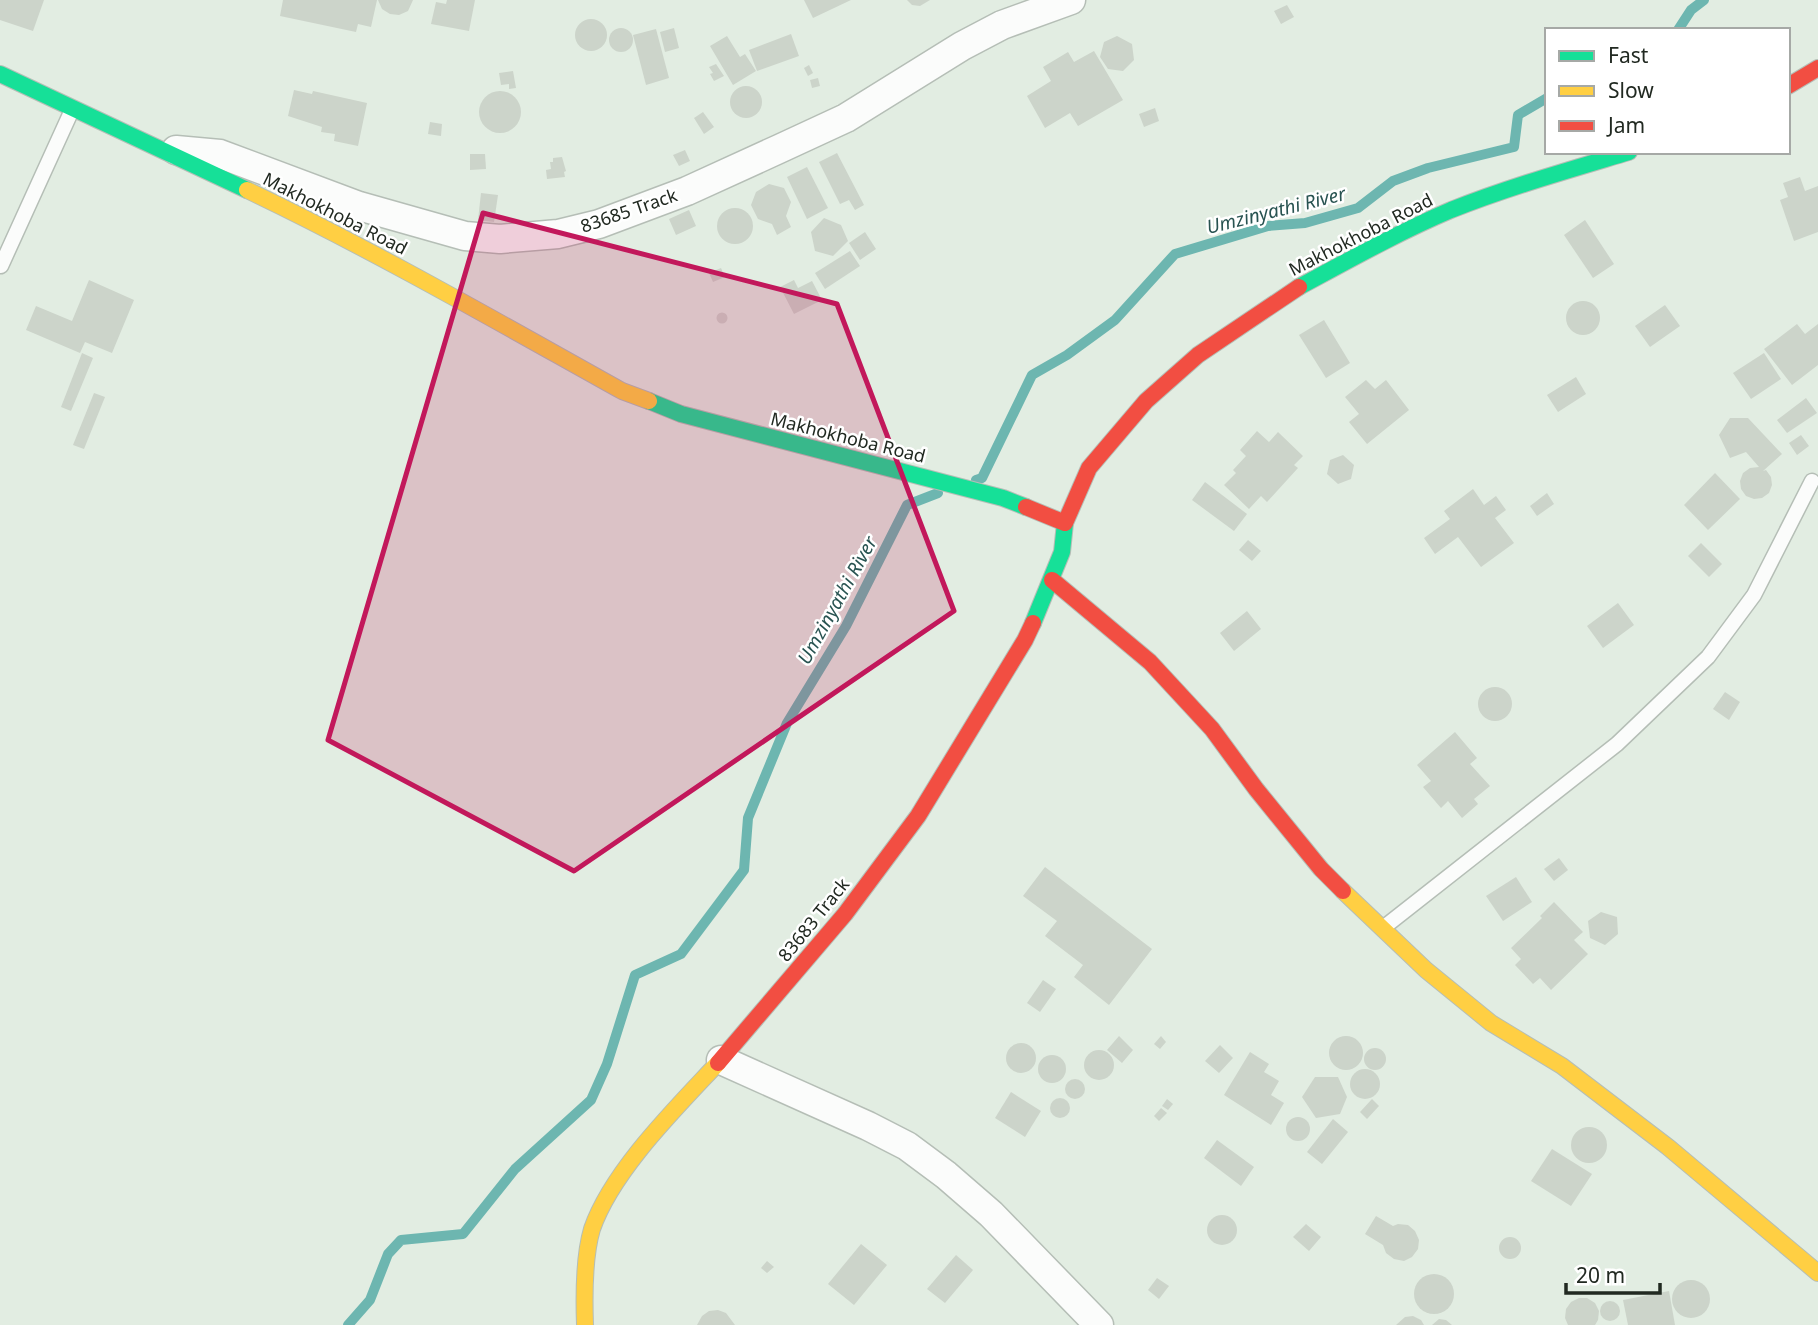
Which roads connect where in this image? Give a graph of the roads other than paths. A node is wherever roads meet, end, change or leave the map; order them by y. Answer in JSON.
{"nodes":[{"id":1,"x":1071,"y":0,"type":"edge"},
{"id":2,"x":1818,"y":68,"type":"edge"},
{"id":3,"x":0,"y":74,"type":"edge"},
{"id":4,"x":1790,"y":85,"type":"edge"},
{"id":5,"x":72,"y":108,"type":"junction"},
{"id":6,"x":156,"y":149,"type":"junction"},
{"id":7,"x":1622,"y":154,"type":"edge"},
{"id":8,"x":1,"y":266,"type":"edge"},
{"id":9,"x":1812,"y":481,"type":"dead end"},
{"id":10,"x":1065,"y":523,"type":"junction"},
{"id":11,"x":1052,"y":580,"type":"junction"},
{"id":12,"x":1381,"y":929,"type":"junction"},
{"id":13,"x":721,"y":1060,"type":"junction"},
{"id":14,"x":1818,"y":1273,"type":"edge"},
{"id":15,"x":585,"y":1325,"type":"edge"},
{"id":16,"x":1099,"y":1325,"type":"edge"}],
"edges":[{"from":1,"to":6,"type":"street","name":"83685 Track"},
{"from":2,"to":4,"type":"street"},
{"from":3,"to":5,"type":"street","name":"Makhokhoba Road"},
{"from":5,"to":6,"type":"street","name":"Makhokhoba Road"},
{"from":5,"to":8,"type":"lane"},
{"from":6,"to":10,"type":"street","name":"Makhokhoba Road"},
{"from":7,"to":10,"type":"street","name":"Makhokhoba Road"},
{"from":9,"to":12,"type":"lane"},
{"from":10,"to":11,"type":"street","name":"83683 Track"},
{"from":11,"to":12,"type":"street"},
{"from":11,"to":13,"type":"street","name":"83683 Track"},
{"from":12,"to":14,"type":"street"},
{"from":13,"to":15,"type":"street","name":"83683 Track"},
{"from":13,"to":16,"type":"street"}]}
